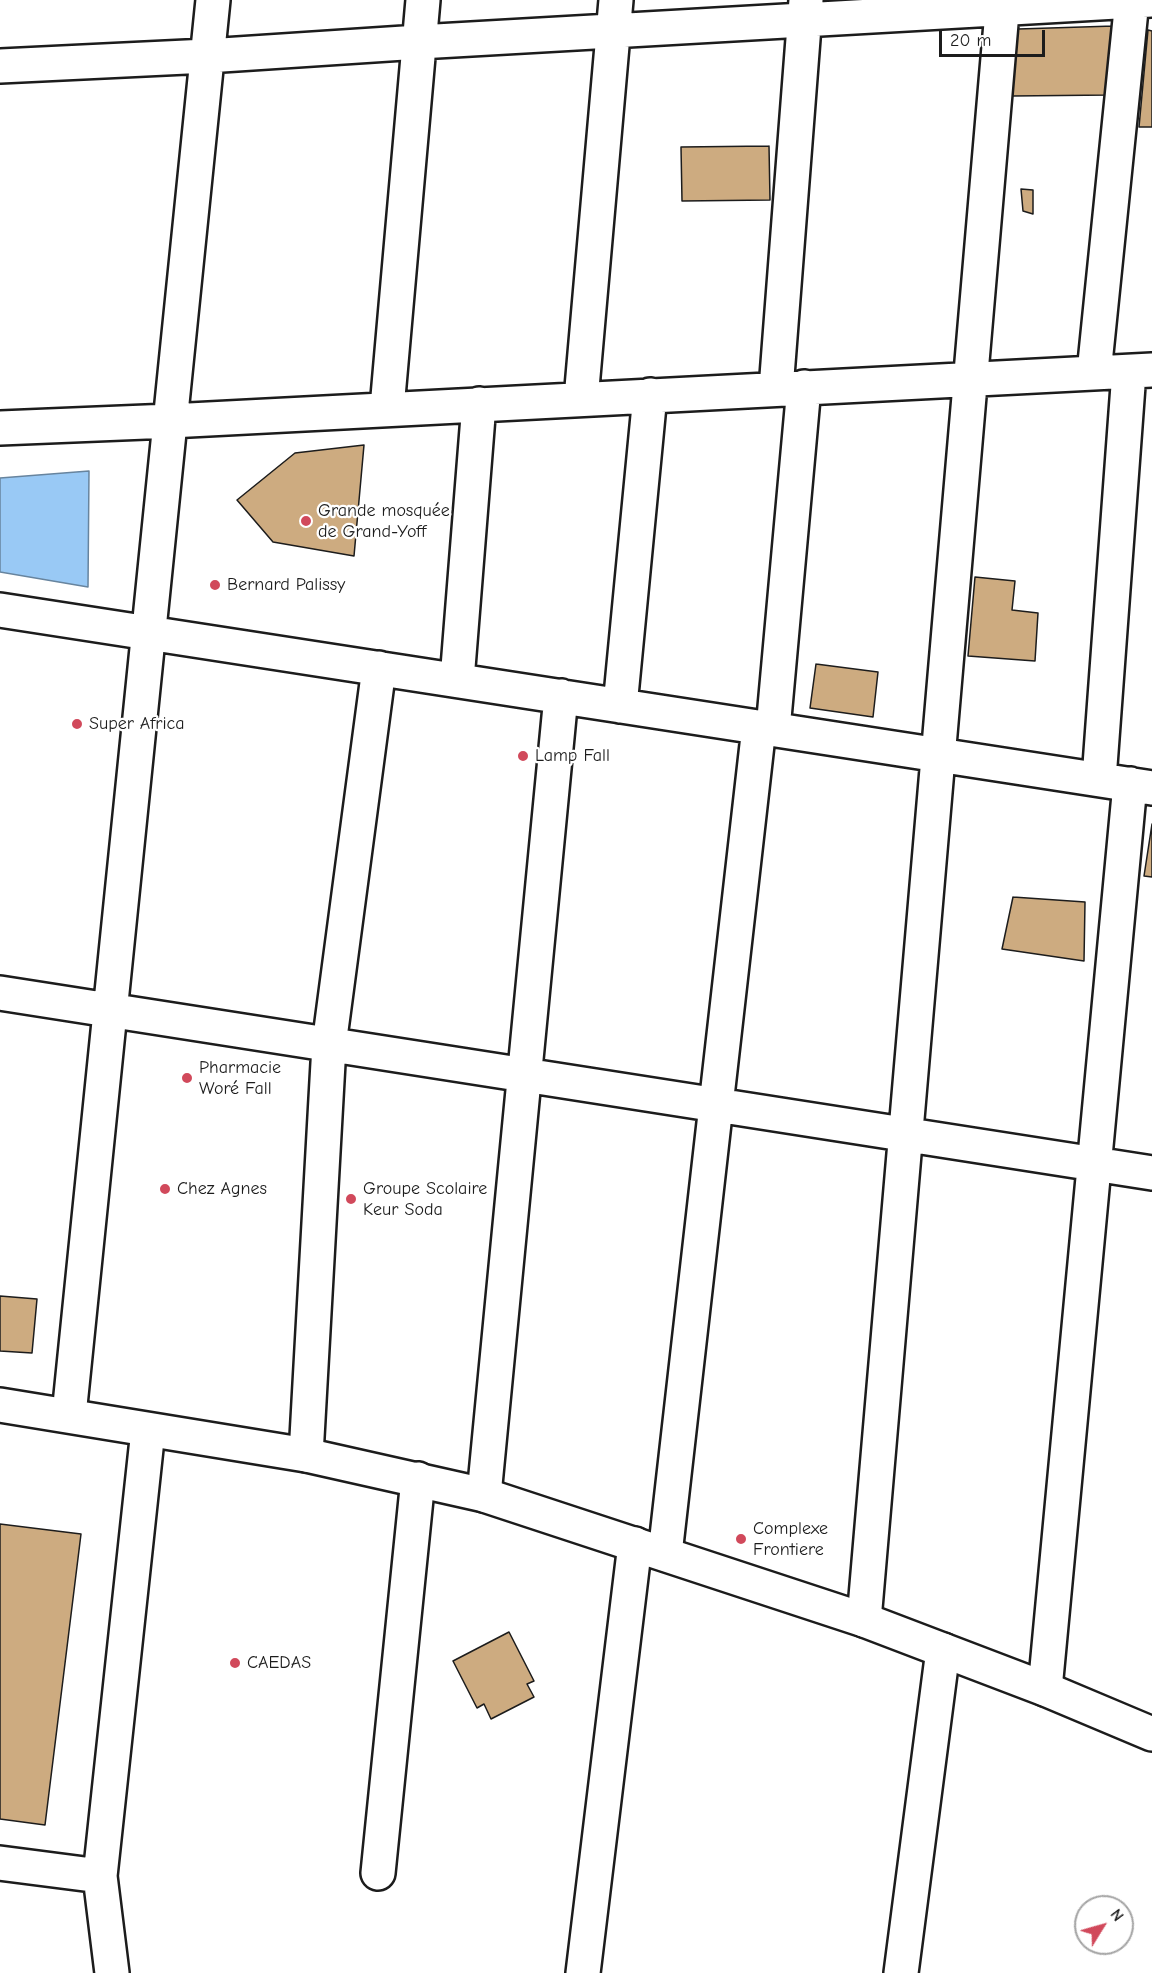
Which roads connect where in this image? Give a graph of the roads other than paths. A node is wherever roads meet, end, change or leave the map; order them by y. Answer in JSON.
{"nodes":[{"id":1,"x":213,"y":0,"type":"edge"},
{"id":2,"x":423,"y":0,"type":"edge"},
{"id":3,"x":1138,"y":0,"type":"edge"},
{"id":4,"x":1003,"y":4,"type":"edge"},
{"id":5,"x":805,"y":10,"type":"edge"},
{"id":6,"x":614,"y":15,"type":"edge"},
{"id":7,"x":419,"y":42,"type":"junction"},
{"id":8,"x":207,"y":56,"type":"junction"},
{"id":9,"x":0,"y":66,"type":"edge"},
{"id":10,"x":1140,"y":371,"type":"edge"},
{"id":11,"x":1094,"y":373,"type":"junction"},
{"id":12,"x":970,"y":380,"type":"junction"},
{"id":13,"x":790,"y":388,"type":"junction"},
{"id":14,"x":650,"y":395,"type":"junction"},
{"id":15,"x":581,"y":399,"type":"junction"},
{"id":16,"x":478,"y":404,"type":"junction"},
{"id":17,"x":387,"y":408,"type":"junction"},
{"id":18,"x":170,"y":421,"type":"junction"},
{"id":19,"x":0,"y":428,"type":"edge"},
{"id":20,"x":0,"y":610,"type":"edge"},
{"id":21,"x":149,"y":632,"type":"junction"},
{"id":22,"x":379,"y":668,"type":"junction"},
{"id":23,"x":457,"y":680,"type":"junction"},
{"id":24,"x":561,"y":696,"type":"junction"},
{"id":25,"x":620,"y":706,"type":"junction"},
{"id":26,"x":766,"y":728,"type":"junction"},
{"id":27,"x":938,"y":755,"type":"junction"},
{"id":28,"x":1127,"y":784,"type":"edge"},
{"id":29,"x":0,"y":993,"type":"edge"},
{"id":30,"x":109,"y":1011,"type":"junction"},
{"id":31,"x":329,"y":1045,"type":"junction"},
{"id":32,"x":524,"y":1075,"type":"junction"},
{"id":33,"x":716,"y":1105,"type":"junction"},
{"id":34,"x":906,"y":1135,"type":"junction"},
{"id":35,"x":1094,"y":1164,"type":"junction"},
{"id":36,"x":1152,"y":1173,"type":"edge"},
{"id":37,"x":0,"y":1405,"type":"edge"},
{"id":38,"x":69,"y":1415,"type":"junction"},
{"id":39,"x":148,"y":1430,"type":"junction"},
{"id":40,"x":306,"y":1455,"type":"junction"},
{"id":41,"x":418,"y":1479,"type":"junction"},
{"id":42,"x":484,"y":1495,"type":"junction"},
{"id":43,"x":650,"y":1549,"type":"junction"},
{"id":44,"x":864,"y":1620,"type":"junction"},
{"id":45,"x":943,"y":1650,"type":"junction"},
{"id":46,"x":1045,"y":1689,"type":"junction"},
{"id":47,"x":1152,"y":1734,"type":"edge"},
{"id":48,"x":0,"y":1863,"type":"edge"},
{"id":49,"x":378,"y":1873,"type":"dead end"},
{"id":50,"x":100,"y":1876,"type":"junction"},
{"id":51,"x":112,"y":1973,"type":"edge"},
{"id":52,"x":583,"y":1973,"type":"edge"},
{"id":53,"x":901,"y":1973,"type":"edge"}],
"edges":[{"from":1,"to":8,"type":"street"},
{"from":2,"to":7,"type":"street"},
{"from":3,"to":4,"type":"street"},
{"from":3,"to":11,"type":"street"},
{"from":4,"to":5,"type":"street"},
{"from":4,"to":12,"type":"street"},
{"from":5,"to":6,"type":"street"},
{"from":5,"to":13,"type":"street"},
{"from":6,"to":7,"type":"street"},
{"from":6,"to":15,"type":"street"},
{"from":7,"to":8,"type":"street"},
{"from":7,"to":17,"type":"street"},
{"from":8,"to":9,"type":"street"},
{"from":8,"to":18,"type":"street"},
{"from":10,"to":11,"type":"street"},
{"from":10,"to":28,"type":"street"},
{"from":11,"to":12,"type":"street"},
{"from":12,"to":13,"type":"street"},
{"from":12,"to":27,"type":"street"},
{"from":13,"to":14,"type":"street"},
{"from":13,"to":26,"type":"street"},
{"from":14,"to":15,"type":"street"},
{"from":14,"to":25,"type":"street"},
{"from":15,"to":16,"type":"street"},
{"from":16,"to":17,"type":"street"},
{"from":16,"to":23,"type":"street"},
{"from":17,"to":18,"type":"street"},
{"from":18,"to":19,"type":"street"},
{"from":18,"to":21,"type":"street"},
{"from":20,"to":21,"type":"street"},
{"from":21,"to":22,"type":"street"},
{"from":21,"to":30,"type":"street"},
{"from":22,"to":23,"type":"street"},
{"from":22,"to":31,"type":"street"},
{"from":23,"to":24,"type":"street"},
{"from":24,"to":25,"type":"street"},
{"from":24,"to":32,"type":"street"},
{"from":25,"to":26,"type":"street"},
{"from":26,"to":27,"type":"street"},
{"from":26,"to":33,"type":"street"},
{"from":27,"to":28,"type":"street"},
{"from":27,"to":34,"type":"street"},
{"from":28,"to":35,"type":"street"},
{"from":29,"to":30,"type":"street"},
{"from":30,"to":31,"type":"street"},
{"from":30,"to":38,"type":"street"},
{"from":31,"to":32,"type":"street"},
{"from":31,"to":40,"type":"street"},
{"from":32,"to":33,"type":"street"},
{"from":32,"to":42,"type":"street"},
{"from":33,"to":34,"type":"street"},
{"from":33,"to":43,"type":"street"},
{"from":34,"to":35,"type":"street"},
{"from":34,"to":44,"type":"street"},
{"from":35,"to":36,"type":"street"},
{"from":35,"to":46,"type":"street"},
{"from":37,"to":38,"type":"street"},
{"from":38,"to":39,"type":"street"},
{"from":39,"to":40,"type":"street"},
{"from":39,"to":50,"type":"street"},
{"from":40,"to":41,"type":"street"},
{"from":41,"to":42,"type":"street"},
{"from":41,"to":49,"type":"street"},
{"from":42,"to":43,"type":"street"},
{"from":43,"to":44,"type":"street"},
{"from":43,"to":52,"type":"street"},
{"from":44,"to":45,"type":"street"},
{"from":45,"to":46,"type":"street"},
{"from":45,"to":53,"type":"street"},
{"from":46,"to":47,"type":"street"},
{"from":48,"to":50,"type":"street"},
{"from":50,"to":51,"type":"street"}]}
